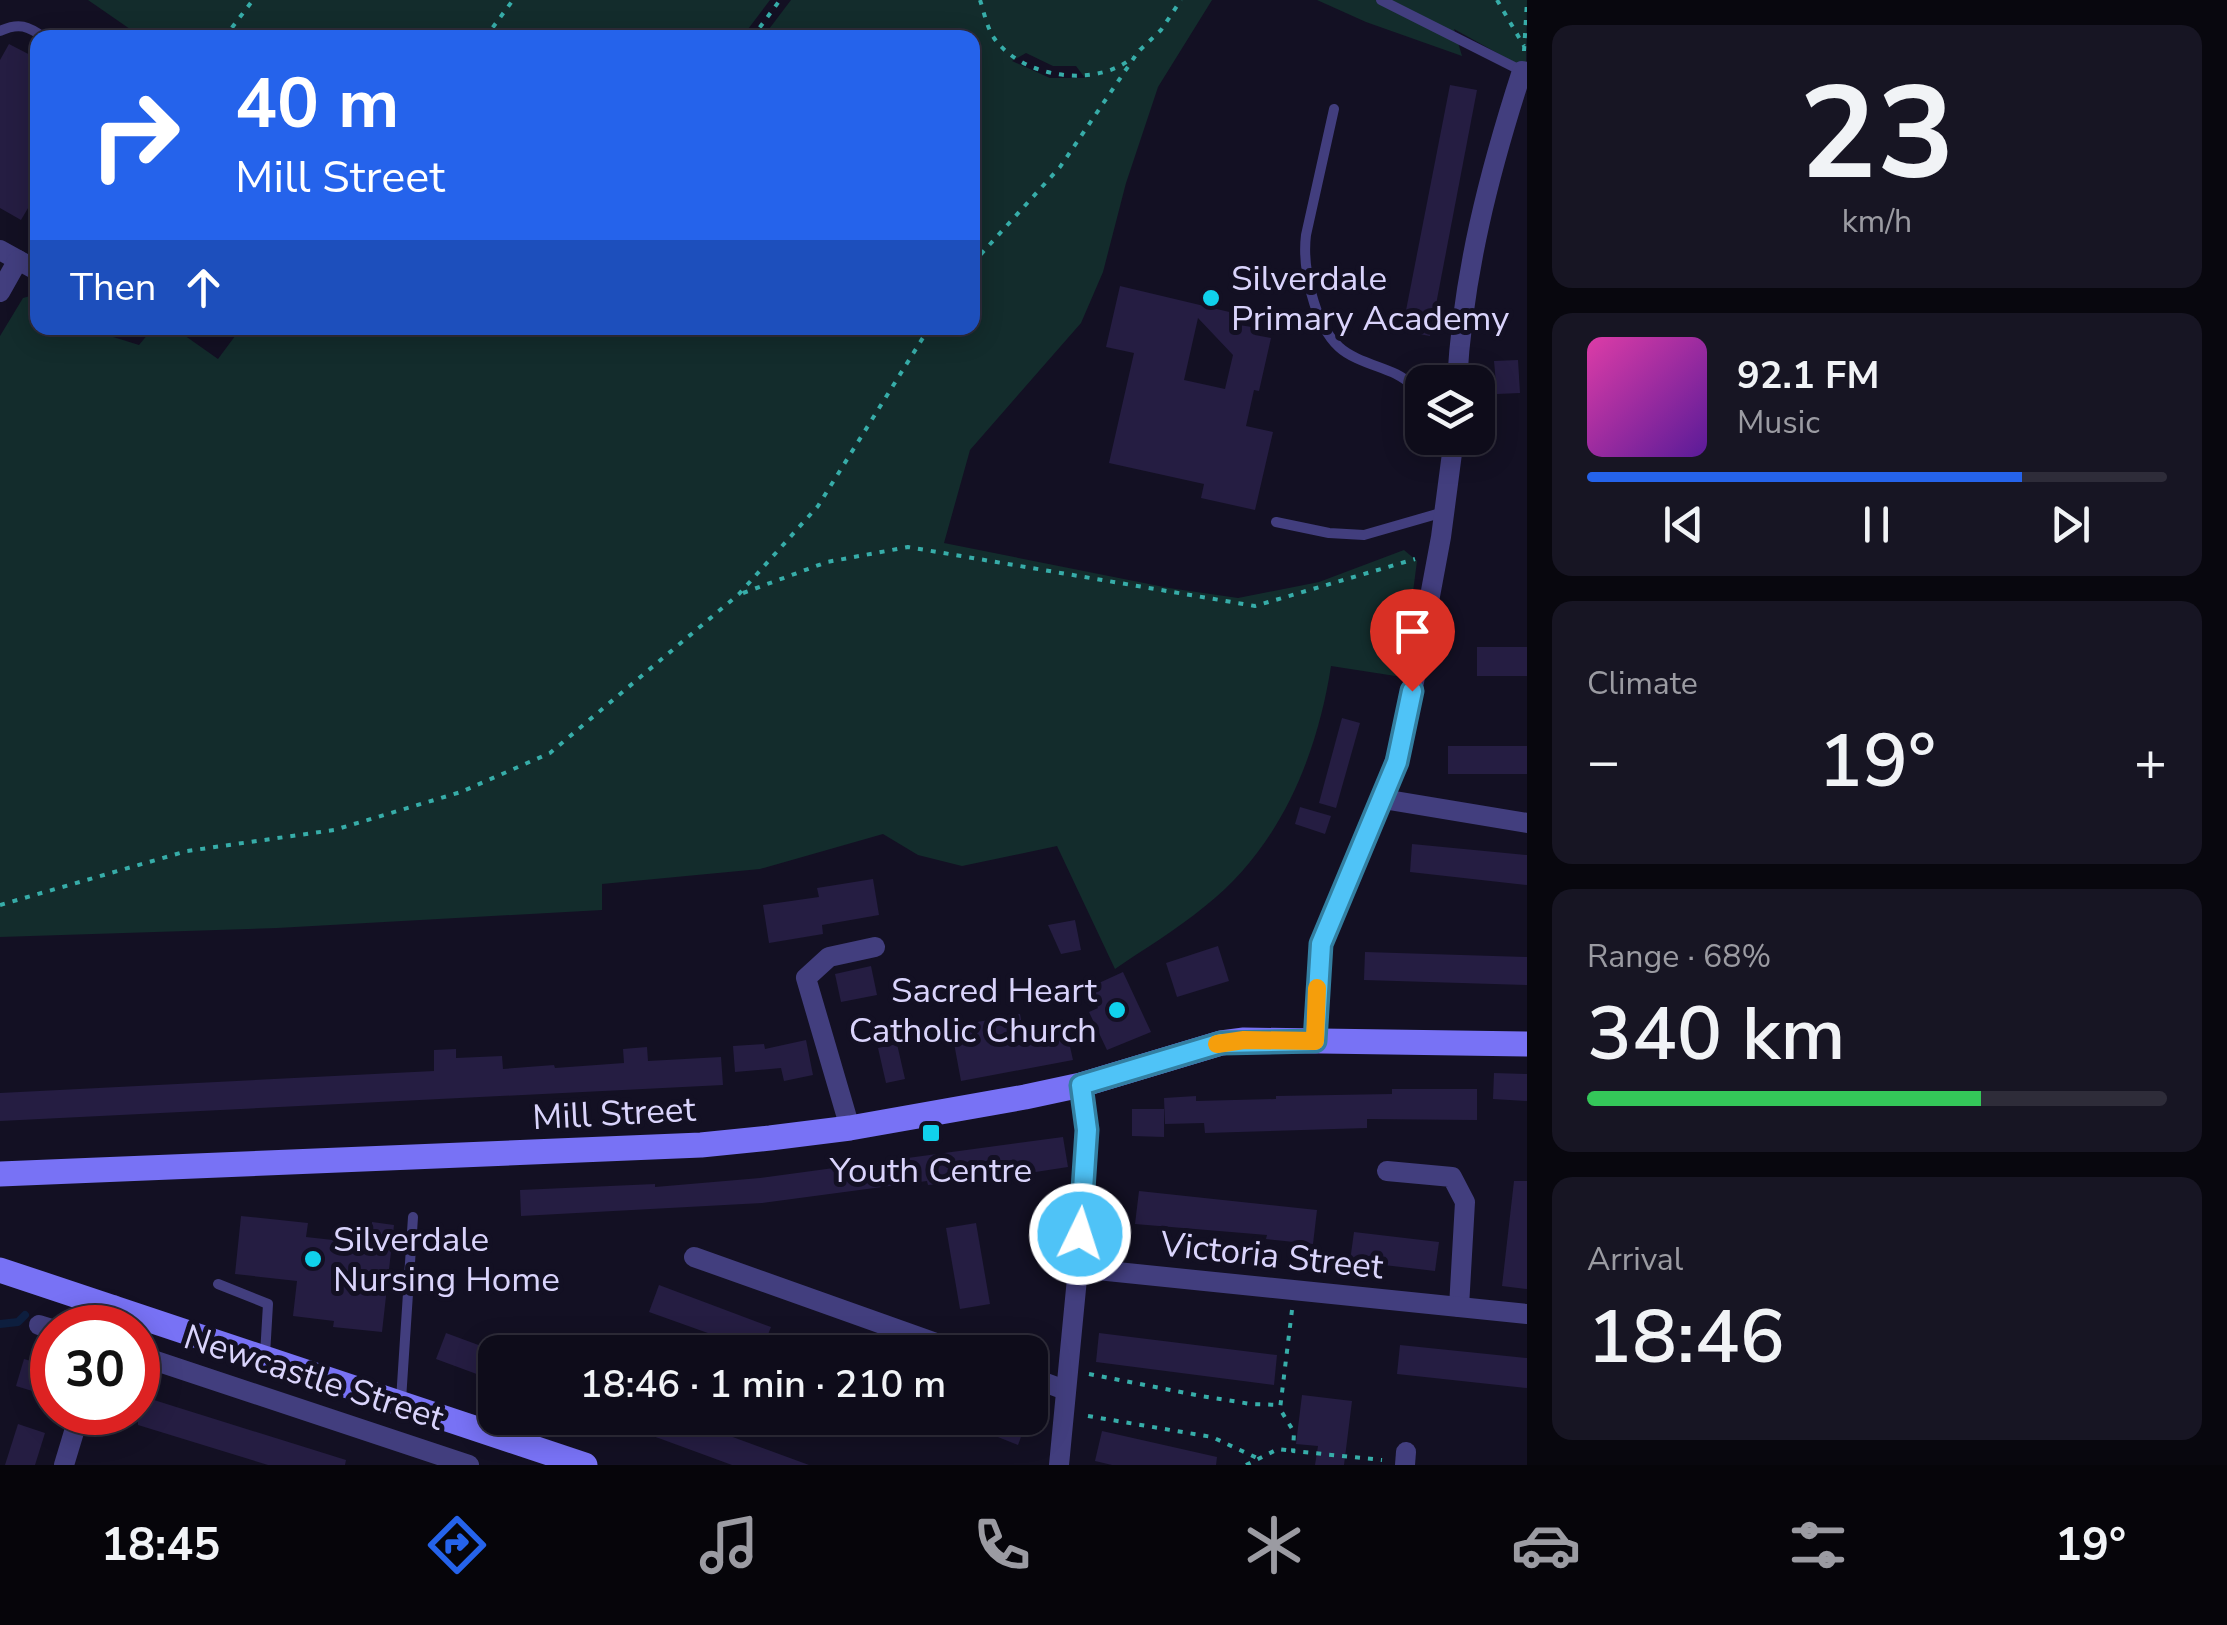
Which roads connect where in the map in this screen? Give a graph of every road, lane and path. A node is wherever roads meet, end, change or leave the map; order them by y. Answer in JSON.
{"nodes":[{"id":1,"x":253,"y":0,"type":"edge"},
{"id":2,"x":513,"y":0,"type":"edge"},
{"id":3,"x":780,"y":0,"type":"edge"},
{"id":4,"x":980,"y":0,"type":"edge"},
{"id":5,"x":1181,"y":0,"type":"edge"},
{"id":6,"x":1381,"y":0,"type":"edge"},
{"id":7,"x":1496,"y":0,"type":"edge"},
{"id":8,"x":1527,"y":0,"type":"edge"},
{"id":9,"x":33,"y":30,"type":"edge"},
{"id":10,"x":230,"y":30,"type":"edge"},
{"id":11,"x":491,"y":30,"type":"edge"},
{"id":12,"x":758,"y":30,"type":"edge"},
{"id":13,"x":0,"y":31,"type":"edge"},
{"id":14,"x":1140,"y":49,"type":"junction"},
{"id":15,"x":1525,"y":72,"type":"edge"},
{"id":16,"x":1334,"y":109,"type":"dead end"},
{"id":17,"x":9,"y":255,"type":"edge"},
{"id":18,"x":980,"y":255,"type":"edge"},
{"id":19,"x":0,"y":292,"type":"edge"},
{"id":20,"x":925,"y":335,"type":"edge"},
{"id":21,"x":1458,"y":365,"type":"edge"},
{"id":22,"x":1405,"y":379,"type":"edge"},
{"id":23,"x":1452,"y":455,"type":"edge"},
{"id":24,"x":1444,"y":512,"type":"junction"},
{"id":25,"x":1276,"y":522,"type":"dead end"},
{"id":26,"x":1438,"y":552,"type":"junction"},
{"id":27,"x":738,"y":594,"type":"junction"},
{"id":28,"x":1382,"y":799,"type":"junction"},
{"id":29,"x":1527,"y":823,"type":"edge"},
{"id":30,"x":0,"y":905,"type":"edge"},
{"id":31,"x":875,"y":947,"type":"dead end"},
{"id":32,"x":1315,"y":1041,"type":"junction"},
{"id":33,"x":1527,"y":1044,"type":"edge"},
{"id":34,"x":1081,"y":1085,"type":"junction"},
{"id":35,"x":850,"y":1128,"type":"junction"},
{"id":36,"x":1387,"y":1172,"type":"dead end"},
{"id":37,"x":0,"y":1174,"type":"edge"},
{"id":38,"x":413,"y":1217,"type":"dead end"},
{"id":39,"x":694,"y":1257,"type":"dead end"},
{"id":40,"x":1078,"y":1268,"type":"junction"},
{"id":41,"x":0,"y":1270,"type":"edge"},
{"id":42,"x":218,"y":1284,"type":"dead end"},
{"id":43,"x":1295,"y":1290,"type":"junction"},
{"id":44,"x":84,"y":1305,"type":"edge"},
{"id":45,"x":1459,"y":1306,"type":"junction"},
{"id":46,"x":1527,"y":1314,"type":"edge"},
{"id":47,"x":160,"y":1329,"type":"edge"},
{"id":48,"x":913,"y":1335,"type":"edge"},
{"id":49,"x":265,"y":1356,"type":"junction"},
{"id":50,"x":160,"y":1362,"type":"edge"},
{"id":51,"x":1048,"y":1378,"type":"edge"},
{"id":52,"x":1066,"y":1380,"type":"junction"},
{"id":53,"x":401,"y":1401,"type":"junction"},
{"id":54,"x":1281,"y":1404,"type":"junction"},
{"id":55,"x":1063,"y":1414,"type":"junction"},
{"id":56,"x":73,"y":1435,"type":"edge"},
{"id":57,"x":1293,"y":1451,"type":"junction"},
{"id":58,"x":1257,"y":1458,"type":"junction"},
{"id":59,"x":1405,"y":1460,"type":"edge"},
{"id":60,"x":64,"y":1465,"type":"edge"},
{"id":61,"x":469,"y":1465,"type":"edge"},
{"id":62,"x":585,"y":1465,"type":"edge"},
{"id":63,"x":1059,"y":1465,"type":"edge"},
{"id":64,"x":1246,"y":1465,"type":"edge"}],
"edges":[{"from":1,"to":10,"type":"path"},
{"from":2,"to":11,"type":"path"},
{"from":3,"to":12,"type":"path"},
{"from":4,"to":14,"type":"path"},
{"from":5,"to":14,"type":"path"},
{"from":6,"to":15,"type":"lane"},
{"from":7,"to":8,"type":"path"},
{"from":9,"to":13,"type":"lane"},
{"from":14,"to":18,"type":"path"},
{"from":15,"to":21,"type":"street"},
{"from":16,"to":22,"type":"lane"},
{"from":17,"to":19,"type":"street"},
{"from":20,"to":27,"type":"path"},
{"from":23,"to":24,"type":"street"},
{"from":24,"to":25,"type":"lane"},
{"from":24,"to":26,"type":"street"},
{"from":26,"to":27,"type":"path"},
{"from":26,"to":28,"type":"street"},
{"from":27,"to":30,"type":"path"},
{"from":28,"to":29,"type":"street"},
{"from":28,"to":32,"type":"street"},
{"from":31,"to":35,"type":"street"},
{"from":32,"to":33,"type":"street","name":"Mill Street"},
{"from":32,"to":34,"type":"street","name":"Mill Street"},
{"from":34,"to":35,"type":"street","name":"Mill Street"},
{"from":34,"to":40,"type":"street"},
{"from":35,"to":37,"type":"street","name":"Mill Street"},
{"from":36,"to":45,"type":"street"},
{"from":38,"to":53,"type":"lane"},
{"from":39,"to":48,"type":"street"},
{"from":40,"to":43,"type":"street","name":"Victoria Street"},
{"from":40,"to":52,"type":"street"},
{"from":41,"to":44,"type":"street","name":"Newcastle Street"},
{"from":42,"to":49,"type":"lane"},
{"from":43,"to":45,"type":"street","name":"Victoria Street"},
{"from":43,"to":54,"type":"path"},
{"from":45,"to":46,"type":"street","name":"Victoria Street"},
{"from":47,"to":49,"type":"street","name":"Newcastle Street"},
{"from":49,"to":53,"type":"street","name":"Newcastle Street"},
{"from":50,"to":61,"type":"street","name":"Newcastle Street"},
{"from":51,"to":52,"type":"street"},
{"from":52,"to":54,"type":"path"},
{"from":52,"to":55,"type":"street"},
{"from":53,"to":62,"type":"street","name":"Newcastle Street"},
{"from":54,"to":57,"type":"path"},
{"from":55,"to":58,"type":"path"},
{"from":55,"to":63,"type":"street"},
{"from":56,"to":60,"type":"street"},
{"from":57,"to":58,"type":"path"},
{"from":57,"to":59,"type":"path"},
{"from":58,"to":64,"type":"path"}]}
